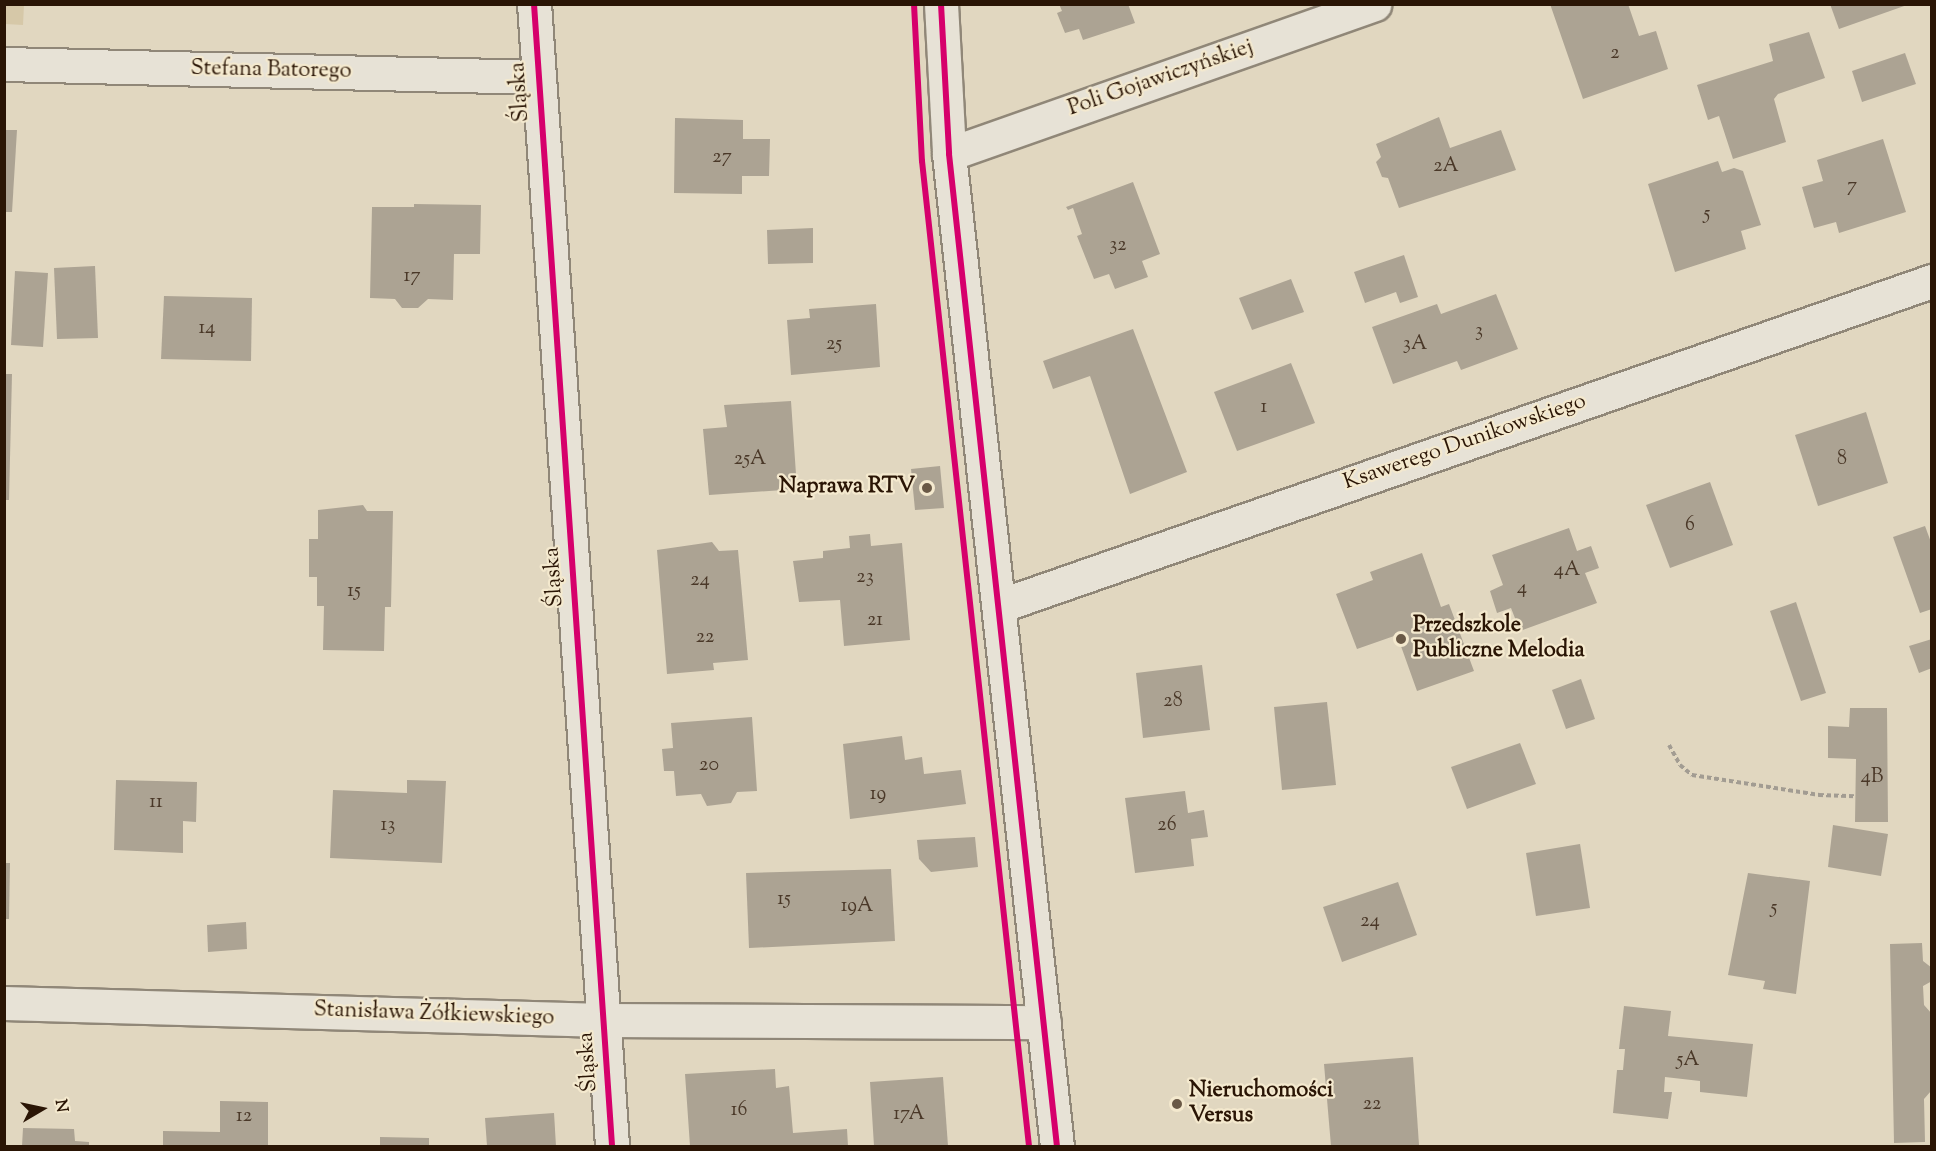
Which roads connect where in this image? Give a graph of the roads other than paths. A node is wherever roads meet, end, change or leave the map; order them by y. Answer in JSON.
{"nodes":[{"id":1,"x":534,"y":4,"type":"edge"},
{"id":2,"x":941,"y":4,"type":"edge"},
{"id":3,"x":1374,"y":4,"type":"edge"},
{"id":4,"x":4,"y":64,"type":"edge"},
{"id":5,"x":538,"y":77,"type":"junction"},
{"id":6,"x":949,"y":154,"type":"junction"},
{"id":7,"x":1932,"y":281,"type":"edge"},
{"id":8,"x":999,"y":606,"type":"junction"},
{"id":9,"x":4,"y":1004,"type":"edge"},
{"id":10,"x":604,"y":1020,"type":"junction"},
{"id":11,"x":1044,"y":1022,"type":"junction"},
{"id":12,"x":612,"y":1146,"type":"edge"},
{"id":13,"x":1057,"y":1146,"type":"edge"}],
"edges":[{"from":1,"to":5,"type":"street","name":"Śląska"},
{"from":2,"to":6,"type":"street"},
{"from":3,"to":6,"type":"street","name":"Poli Gojawiczyńskiej"},
{"from":4,"to":5,"type":"street","name":"Stefana Batorego"},
{"from":5,"to":10,"type":"street","name":"Śląska"},
{"from":6,"to":8,"type":"street"},
{"from":7,"to":8,"type":"street","name":"Ksawerego Dunikowskiego"},
{"from":8,"to":11,"type":"street"},
{"from":9,"to":10,"type":"street","name":"Stanisława Żółkiewskiego"},
{"from":10,"to":11,"type":"street","name":"Stanisława Żółkiewskiego"},
{"from":10,"to":12,"type":"street","name":"Śląska"},
{"from":11,"to":13,"type":"street"}]}
